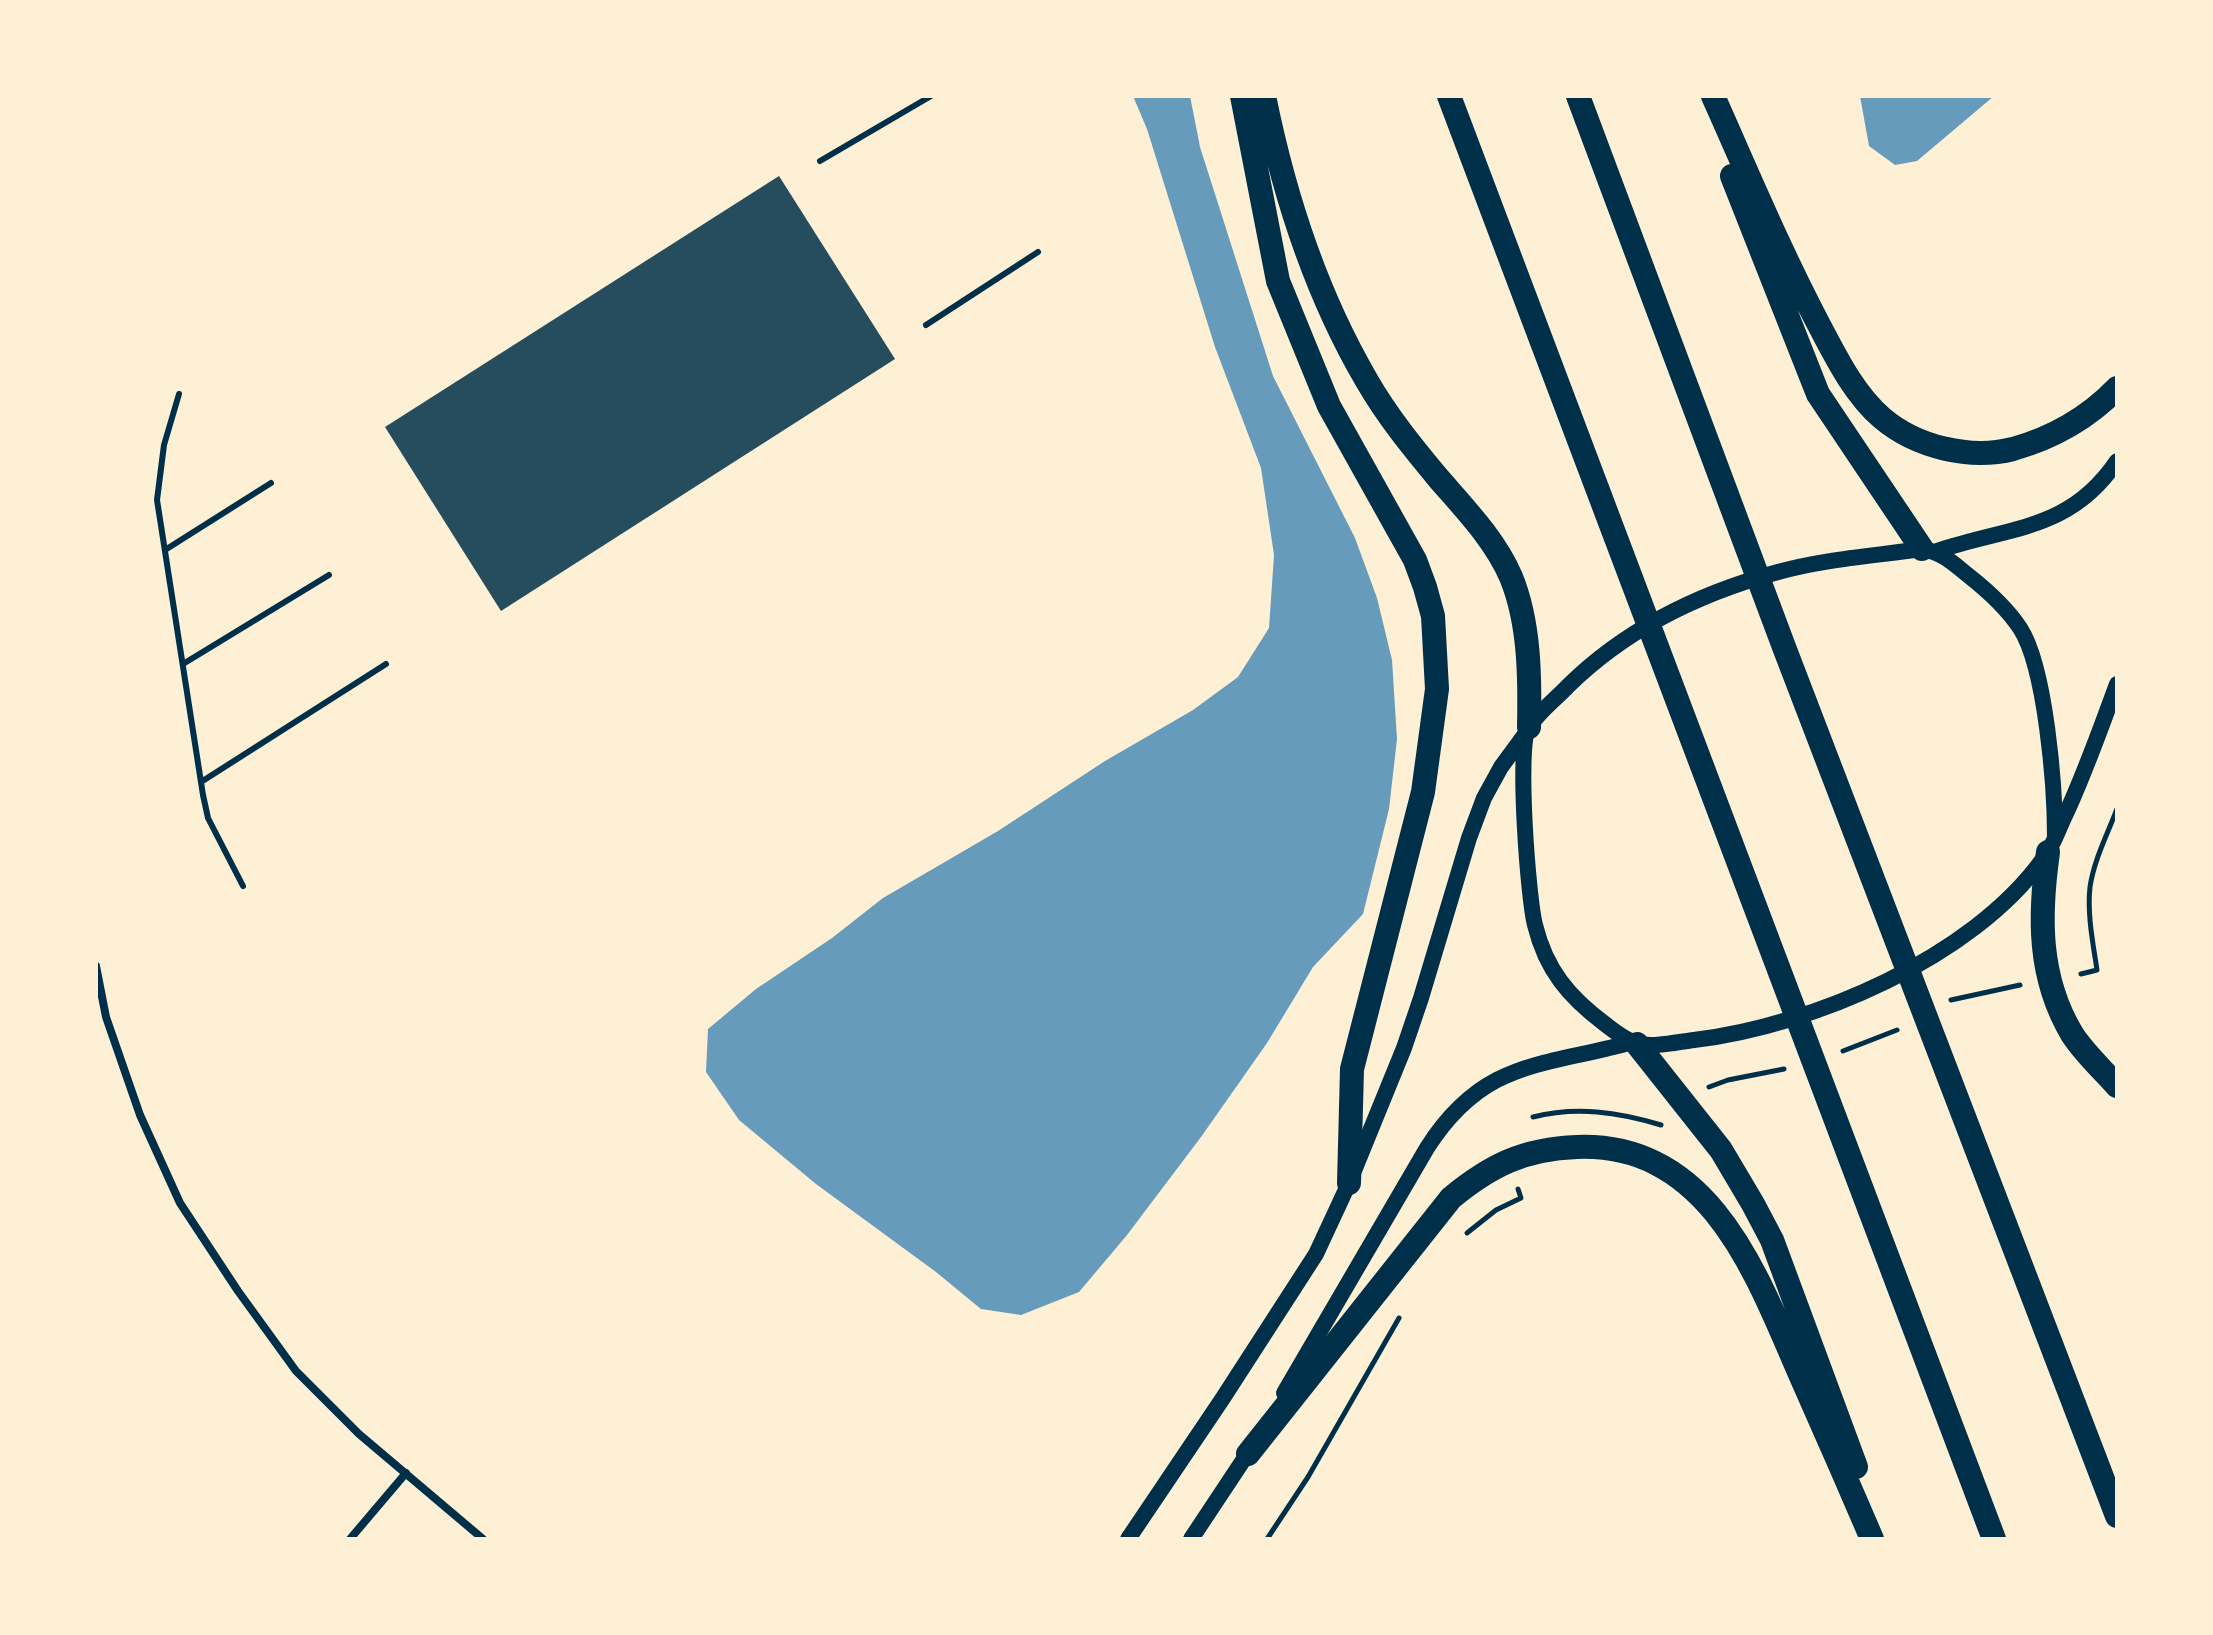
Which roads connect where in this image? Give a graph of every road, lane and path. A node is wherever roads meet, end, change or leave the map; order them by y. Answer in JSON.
{"nodes":[{"id":1,"x":931,"y":96,"type":"edge"},
{"id":2,"x":1242,"y":96,"type":"edge"},
{"id":3,"x":1264,"y":96,"type":"edge"},
{"id":4,"x":1449,"y":96,"type":"edge"},
{"id":5,"x":1578,"y":96,"type":"edge"},
{"id":6,"x":1702,"y":96,"type":"edge"},
{"id":7,"x":1713,"y":96,"type":"edge"},
{"id":8,"x":820,"y":161,"type":"dead end"},
{"id":9,"x":1038,"y":252,"type":"dead end"},
{"id":10,"x":926,"y":325,"type":"dead end"},
{"id":11,"x":2117,"y":388,"type":"edge"},
{"id":12,"x":179,"y":394,"type":"dead end"},
{"id":13,"x":2117,"y":461,"type":"edge"},
{"id":14,"x":271,"y":483,"type":"dead end"},
{"id":15,"x":165,"y":550,"type":"junction"},
{"id":16,"x":1930,"y":550,"type":"junction"},
{"id":17,"x":329,"y":575,"type":"dead end"},
{"id":18,"x":183,"y":664,"type":"junction"},
{"id":19,"x":386,"y":664,"type":"dead end"},
{"id":20,"x":2117,"y":684,"type":"edge"},
{"id":21,"x":1528,"y":730,"type":"junction"},
{"id":22,"x":201,"y":782,"type":"junction"},
{"id":23,"x":2117,"y":809,"type":"edge"},
{"id":24,"x":2052,"y":845,"type":"junction"},
{"id":25,"x":243,"y":886,"type":"dead end"},
{"id":26,"x":96,"y":966,"type":"edge"},
{"id":27,"x":2075,"y":975,"type":"dead end"},
{"id":28,"x":2019,"y":985,"type":"dead end"},
{"id":29,"x":1941,"y":1005,"type":"dead end"},
{"id":30,"x":1902,"y":1027,"type":"dead end"},
{"id":31,"x":1635,"y":1043,"type":"junction"},
{"id":32,"x":1835,"y":1054,"type":"dead end"},
{"id":33,"x":1791,"y":1067,"type":"dead end"},
{"id":34,"x":1728,"y":1080,"type":"dead end"},
{"id":35,"x":2117,"y":1086,"type":"edge"},
{"id":36,"x":1515,"y":1182,"type":"dead end"},
{"id":37,"x":1349,"y":1183,"type":"junction"},
{"id":38,"x":1465,"y":1235,"type":"dead end"},
{"id":39,"x":1400,"y":1317,"type":"dead end"},
{"id":40,"x":1248,"y":1454,"type":"junction"},
{"id":41,"x":406,"y":1473,"type":"junction"},
{"id":42,"x":2117,"y":1516,"type":"edge"},
{"id":43,"x":350,"y":1539,"type":"edge"},
{"id":44,"x":483,"y":1539,"type":"edge"},
{"id":45,"x":1128,"y":1539,"type":"edge"},
{"id":46,"x":1191,"y":1539,"type":"edge"},
{"id":47,"x":1267,"y":1539,"type":"edge"},
{"id":48,"x":1872,"y":1539,"type":"edge"},
{"id":49,"x":1880,"y":1539,"type":"edge"},
{"id":50,"x":1994,"y":1539,"type":"edge"}],
"edges":[{"from":1,"to":8,"type":"lane"},
{"from":2,"to":37,"type":"highway"},
{"from":3,"to":21,"type":"highway"},
{"from":4,"to":50,"type":"highway"},
{"from":5,"to":42,"type":"highway"},
{"from":6,"to":16,"type":"highway"},
{"from":7,"to":11,"type":"highway"},
{"from":9,"to":10,"type":"lane"},
{"from":12,"to":15,"type":"lane"},
{"from":13,"to":16,"type":"main road"},
{"from":14,"to":15,"type":"lane"},
{"from":15,"to":18,"type":"lane"},
{"from":16,"to":21,"type":"main road"},
{"from":16,"to":24,"type":"main road"},
{"from":17,"to":18,"type":"lane"},
{"from":18,"to":22,"type":"lane"},
{"from":19,"to":22,"type":"lane"},
{"from":20,"to":24,"type":"main road"},
{"from":21,"to":31,"type":"main road"},
{"from":21,"to":37,"type":"main road"},
{"from":22,"to":25,"type":"lane"},
{"from":23,"to":27,"type":"path"},
{"from":24,"to":31,"type":"main road"},
{"from":24,"to":35,"type":"highway"},
{"from":26,"to":41,"type":"street"},
{"from":28,"to":29,"type":"path"},
{"from":30,"to":32,"type":"path"},
{"from":31,"to":40,"type":"main road"},
{"from":31,"to":49,"type":"highway"},
{"from":33,"to":34,"type":"path"},
{"from":36,"to":38,"type":"path"},
{"from":37,"to":45,"type":"main road"},
{"from":39,"to":47,"type":"path"},
{"from":40,"to":46,"type":"main road"},
{"from":40,"to":48,"type":"highway"},
{"from":41,"to":43,"type":"street"},
{"from":41,"to":44,"type":"street"}]}
